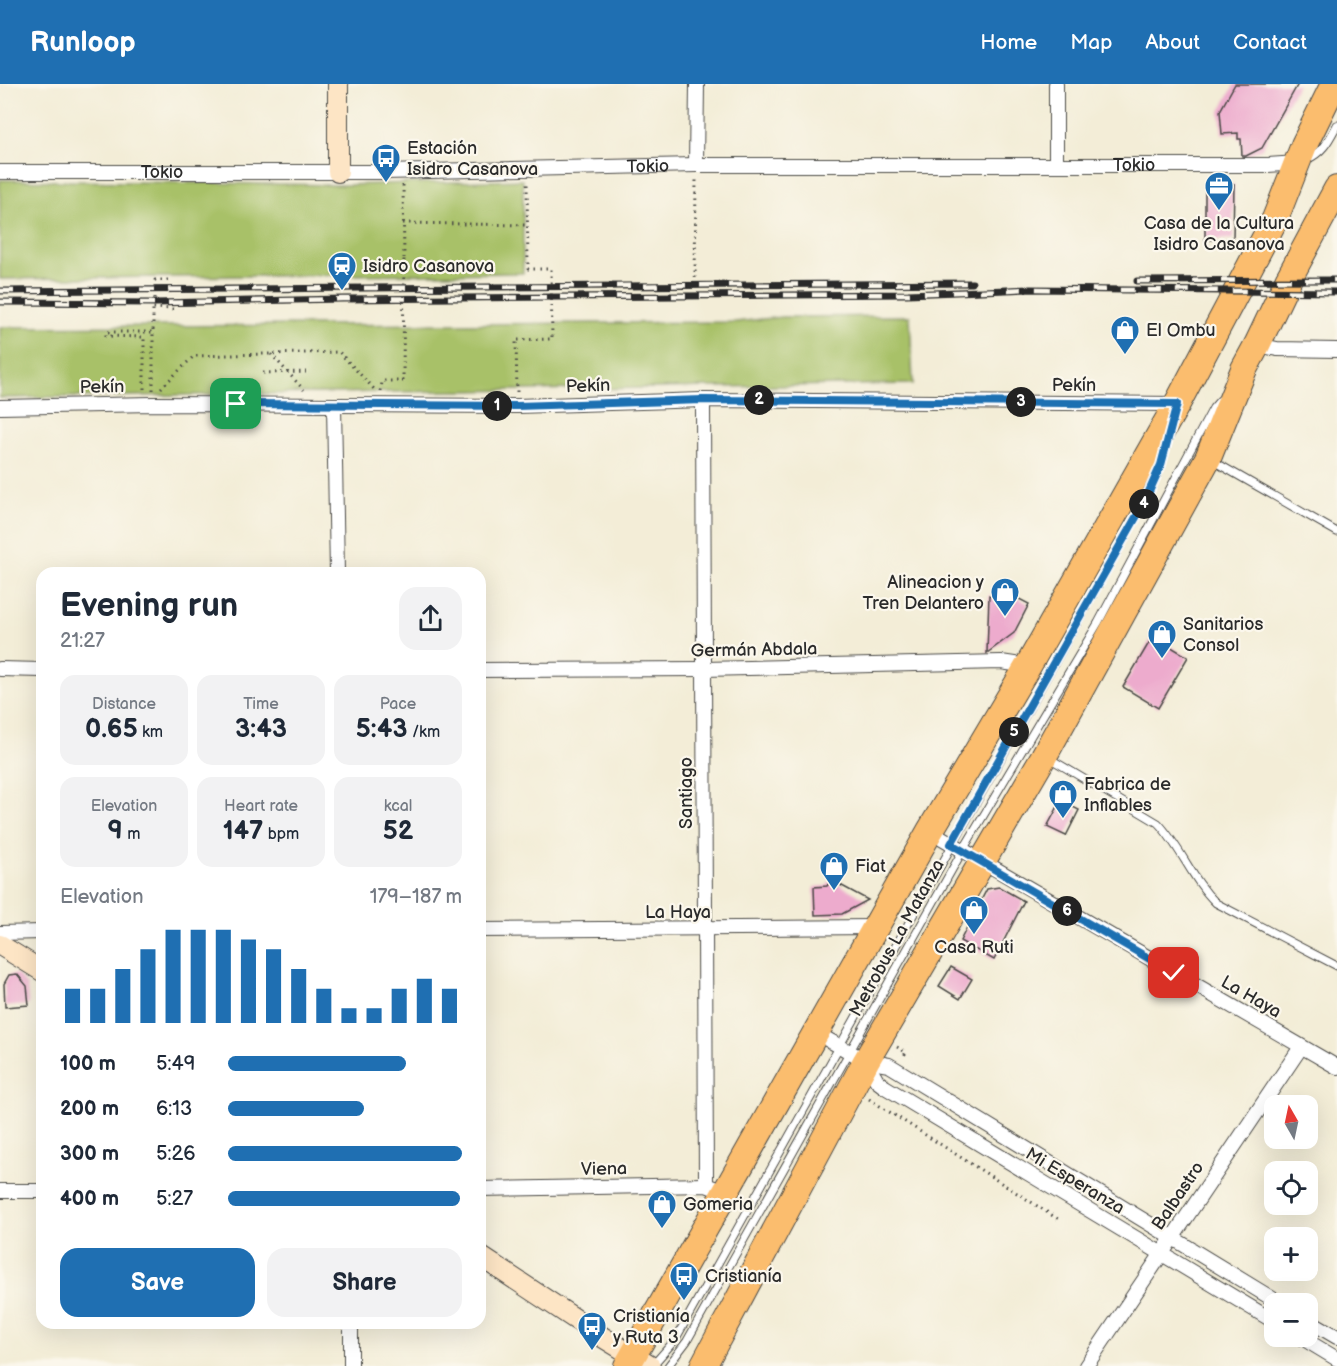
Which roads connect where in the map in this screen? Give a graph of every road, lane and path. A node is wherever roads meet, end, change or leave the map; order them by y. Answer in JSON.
{"nodes":[{"id":1,"x":338,"y":84,"type":"edge"},
{"id":2,"x":697,"y":84,"type":"edge"},
{"id":3,"x":1056,"y":84,"type":"edge"},
{"id":4,"x":1334,"y":84,"type":"edge"},
{"id":5,"x":1337,"y":125,"type":"edge"},
{"id":6,"x":1297,"y":163,"type":"junction"},
{"id":7,"x":1056,"y":164,"type":"junction"},
{"id":8,"x":696,"y":165,"type":"junction"},
{"id":9,"x":527,"y":169,"type":"junction"},
{"id":10,"x":403,"y":171,"type":"junction"},
{"id":11,"x":0,"y":172,"type":"edge"},
{"id":12,"x":338,"y":172,"type":"junction"},
{"id":13,"x":1334,"y":197,"type":"edge"},
{"id":14,"x":403,"y":223,"type":"junction"},
{"id":15,"x":527,"y":225,"type":"junction"},
{"id":16,"x":695,"y":278,"type":"dead end"},
{"id":17,"x":168,"y":280,"type":"dead end"},
{"id":18,"x":153,"y":308,"type":"junction"},
{"id":19,"x":174,"y":309,"type":"dead end"},
{"id":20,"x":153,"y":332,"type":"junction"},
{"id":21,"x":1257,"y":345,"type":"junction"},
{"id":22,"x":1337,"y":350,"type":"edge"},
{"id":23,"x":270,"y":354,"type":"junction"},
{"id":24,"x":1244,"y":369,"type":"junction"},
{"id":25,"x":288,"y":372,"type":"junction"},
{"id":26,"x":306,"y":372,"type":"dead end"},
{"id":27,"x":262,"y":373,"type":"dead end"},
{"id":28,"x":382,"y":381,"type":"dead end"},
{"id":29,"x":381,"y":398,"type":"dead end"},
{"id":30,"x":703,"y":400,"type":"junction"},
{"id":31,"x":143,"y":404,"type":"junction"},
{"id":32,"x":1177,"y":404,"type":"junction"},
{"id":33,"x":318,"y":405,"type":"junction"},
{"id":34,"x":334,"y":405,"type":"junction"},
{"id":35,"x":517,"y":406,"type":"junction"},
{"id":36,"x":0,"y":407,"type":"edge"},
{"id":37,"x":1209,"y":458,"type":"junction"},
{"id":38,"x":1337,"y":532,"type":"edge"},
{"id":39,"x":336,"y":567,"type":"edge"},
{"id":40,"x":1028,"y":666,"type":"junction"},
{"id":41,"x":0,"y":669,"type":"edge"},
{"id":42,"x":704,"y":669,"type":"junction"},
{"id":43,"x":36,"y":670,"type":"edge"},
{"id":44,"x":486,"y":670,"type":"edge"},
{"id":45,"x":1044,"y":756,"type":"junction"},
{"id":46,"x":957,"y":847,"type":"junction"},
{"id":47,"x":875,"y":927,"type":"junction"},
{"id":48,"x":486,"y":930,"type":"edge"},
{"id":49,"x":705,"y":930,"type":"junction"},
{"id":50,"x":36,"y":932,"type":"edge"},
{"id":51,"x":0,"y":933,"type":"edge"},
{"id":52,"x":0,"y":945,"type":"edge"},
{"id":53,"x":1337,"y":966,"type":"edge"},
{"id":54,"x":36,"y":967,"type":"edge"},
{"id":55,"x":816,"y":1032,"type":"junction"},
{"id":56,"x":1301,"y":1047,"type":"junction"},
{"id":57,"x":852,"y":1053,"type":"junction"},
{"id":58,"x":1337,"y":1067,"type":"edge"},
{"id":59,"x":852,"y":1088,"type":"junction"},
{"id":60,"x":717,"y":1188,"type":"junction"},
{"id":61,"x":486,"y":1189,"type":"edge"},
{"id":62,"x":0,"y":1191,"type":"edge"},
{"id":63,"x":36,"y":1191,"type":"edge"},
{"id":64,"x":1061,"y":1221,"type":"dead end"},
{"id":65,"x":1171,"y":1238,"type":"junction"},
{"id":66,"x":1161,"y":1255,"type":"junction"},
{"id":67,"x":486,"y":1260,"type":"edge"},
{"id":68,"x":1264,"y":1294,"type":"edge"},
{"id":69,"x":1264,"y":1316,"type":"edge"},
{"id":70,"x":1318,"y":1326,"type":"edge"},
{"id":71,"x":351,"y":1329,"type":"edge"},
{"id":72,"x":1337,"y":1337,"type":"edge"},
{"id":73,"x":1317,"y":1347,"type":"edge"},
{"id":74,"x":1337,"y":1359,"type":"edge"},
{"id":75,"x":641,"y":1364,"type":"edge"},
{"id":76,"x":351,"y":1366,"type":"edge"},
{"id":77,"x":668,"y":1366,"type":"edge"},
{"id":78,"x":703,"y":1366,"type":"edge"},
{"id":79,"x":1086,"y":1366,"type":"edge"}],
"edges":[{"from":1,"to":12,"type":"main road"},
{"from":2,"to":8,"type":"street"},
{"from":3,"to":7,"type":"street"},
{"from":4,"to":6,"type":"highway"},
{"from":5,"to":6,"type":"lane"},
{"from":6,"to":7,"type":"street","name":"Tokio"},
{"from":6,"to":32,"type":"highway"},
{"from":7,"to":8,"type":"street","name":"Tokio"},
{"from":8,"to":9,"type":"street","name":"Tokio"},
{"from":8,"to":16,"type":"path"},
{"from":9,"to":10,"type":"street","name":"Tokio"},
{"from":9,"to":15,"type":"path"},
{"from":10,"to":12,"type":"street","name":"Tokio"},
{"from":10,"to":14,"type":"path"},
{"from":11,"to":12,"type":"street","name":"Tokio"},
{"from":13,"to":21,"type":"highway"},
{"from":14,"to":15,"type":"path"},
{"from":14,"to":28,"type":"path","bridge":true},
{"from":15,"to":35,"type":"path"},
{"from":17,"to":18,"type":"path"},
{"from":18,"to":19,"type":"path"},
{"from":18,"to":20,"type":"path"},
{"from":20,"to":23,"type":"path"},
{"from":20,"to":31,"type":"path"},
{"from":21,"to":22,"type":"street"},
{"from":21,"to":24,"type":"highway"},
{"from":23,"to":25,"type":"path"},
{"from":23,"to":29,"type":"path"},
{"from":24,"to":37,"type":"highway"},
{"from":24,"to":46,"type":"lane","name":"Metrobus La Matanza"},
{"from":25,"to":26,"type":"path"},
{"from":25,"to":27,"type":"path"},
{"from":25,"to":33,"type":"path"},
{"from":30,"to":32,"type":"street","name":"Pekín"},
{"from":30,"to":35,"type":"street","name":"Pekín"},
{"from":30,"to":42,"type":"street","name":"Santiago"},
{"from":31,"to":33,"type":"street","name":"Pekín"},
{"from":31,"to":36,"type":"street","name":"Pekín"},
{"from":32,"to":40,"type":"highway"},
{"from":32,"to":46,"type":"lane","name":"Metrobus La Matanza"},
{"from":33,"to":34,"type":"street","name":"Pekín"},
{"from":34,"to":35,"type":"street","name":"Pekín"},
{"from":34,"to":39,"type":"street"},
{"from":37,"to":38,"type":"lane"},
{"from":37,"to":45,"type":"highway"},
{"from":40,"to":42,"type":"street","name":"Germán Abdala"},
{"from":40,"to":46,"type":"highway"},
{"from":41,"to":43,"type":"street"},
{"from":42,"to":44,"type":"street","name":"Germán Abdala"},
{"from":42,"to":49,"type":"street","name":"Santiago"},
{"from":45,"to":46,"type":"highway"},
{"from":45,"to":53,"type":"lane"},
{"from":46,"to":47,"type":"highway"},
{"from":46,"to":56,"type":"street","name":"La Haya"},
{"from":46,"to":57,"type":"highway"},
{"from":46,"to":57,"type":"lane","name":"Metrobus La Matanza"},
{"from":47,"to":49,"type":"street","name":"La Haya"},
{"from":47,"to":55,"type":"highway"},
{"from":48,"to":49,"type":"street","name":"La Haya"},
{"from":49,"to":60,"type":"street","name":"Santiago"},
{"from":50,"to":51,"type":"street"},
{"from":52,"to":54,"type":"main road"},
{"from":55,"to":57,"type":"street","name":"Mi Esperanza"},
{"from":55,"to":60,"type":"highway"},
{"from":56,"to":58,"type":"street","name":"La Haya"},
{"from":56,"to":65,"type":"street","name":"Balbastro"},
{"from":57,"to":59,"type":"highway"},
{"from":57,"to":65,"type":"street","name":"Mi Esperanza"},
{"from":57,"to":66,"type":"street","name":"Mi Esperanza"},
{"from":57,"to":75,"type":"lane","name":"Metrobus La Matanza"},
{"from":57,"to":77,"type":"lane","name":"Metrobus La Matanza"},
{"from":59,"to":64,"type":"path"},
{"from":59,"to":78,"type":"highway"},
{"from":60,"to":61,"type":"street","name":"Viena"},
{"from":60,"to":75,"type":"highway"},
{"from":62,"to":63,"type":"street"},
{"from":65,"to":66,"type":"street","name":"Balbastro"},
{"from":65,"to":68,"type":"street","name":"Mi Esperanza"},
{"from":66,"to":69,"type":"street","name":"Mi Esperanza"},
{"from":66,"to":79,"type":"street","name":"Balbastro"},
{"from":67,"to":75,"type":"main road"},
{"from":70,"to":72,"type":"street"},
{"from":71,"to":76,"type":"street"},
{"from":73,"to":74,"type":"street"}]}
